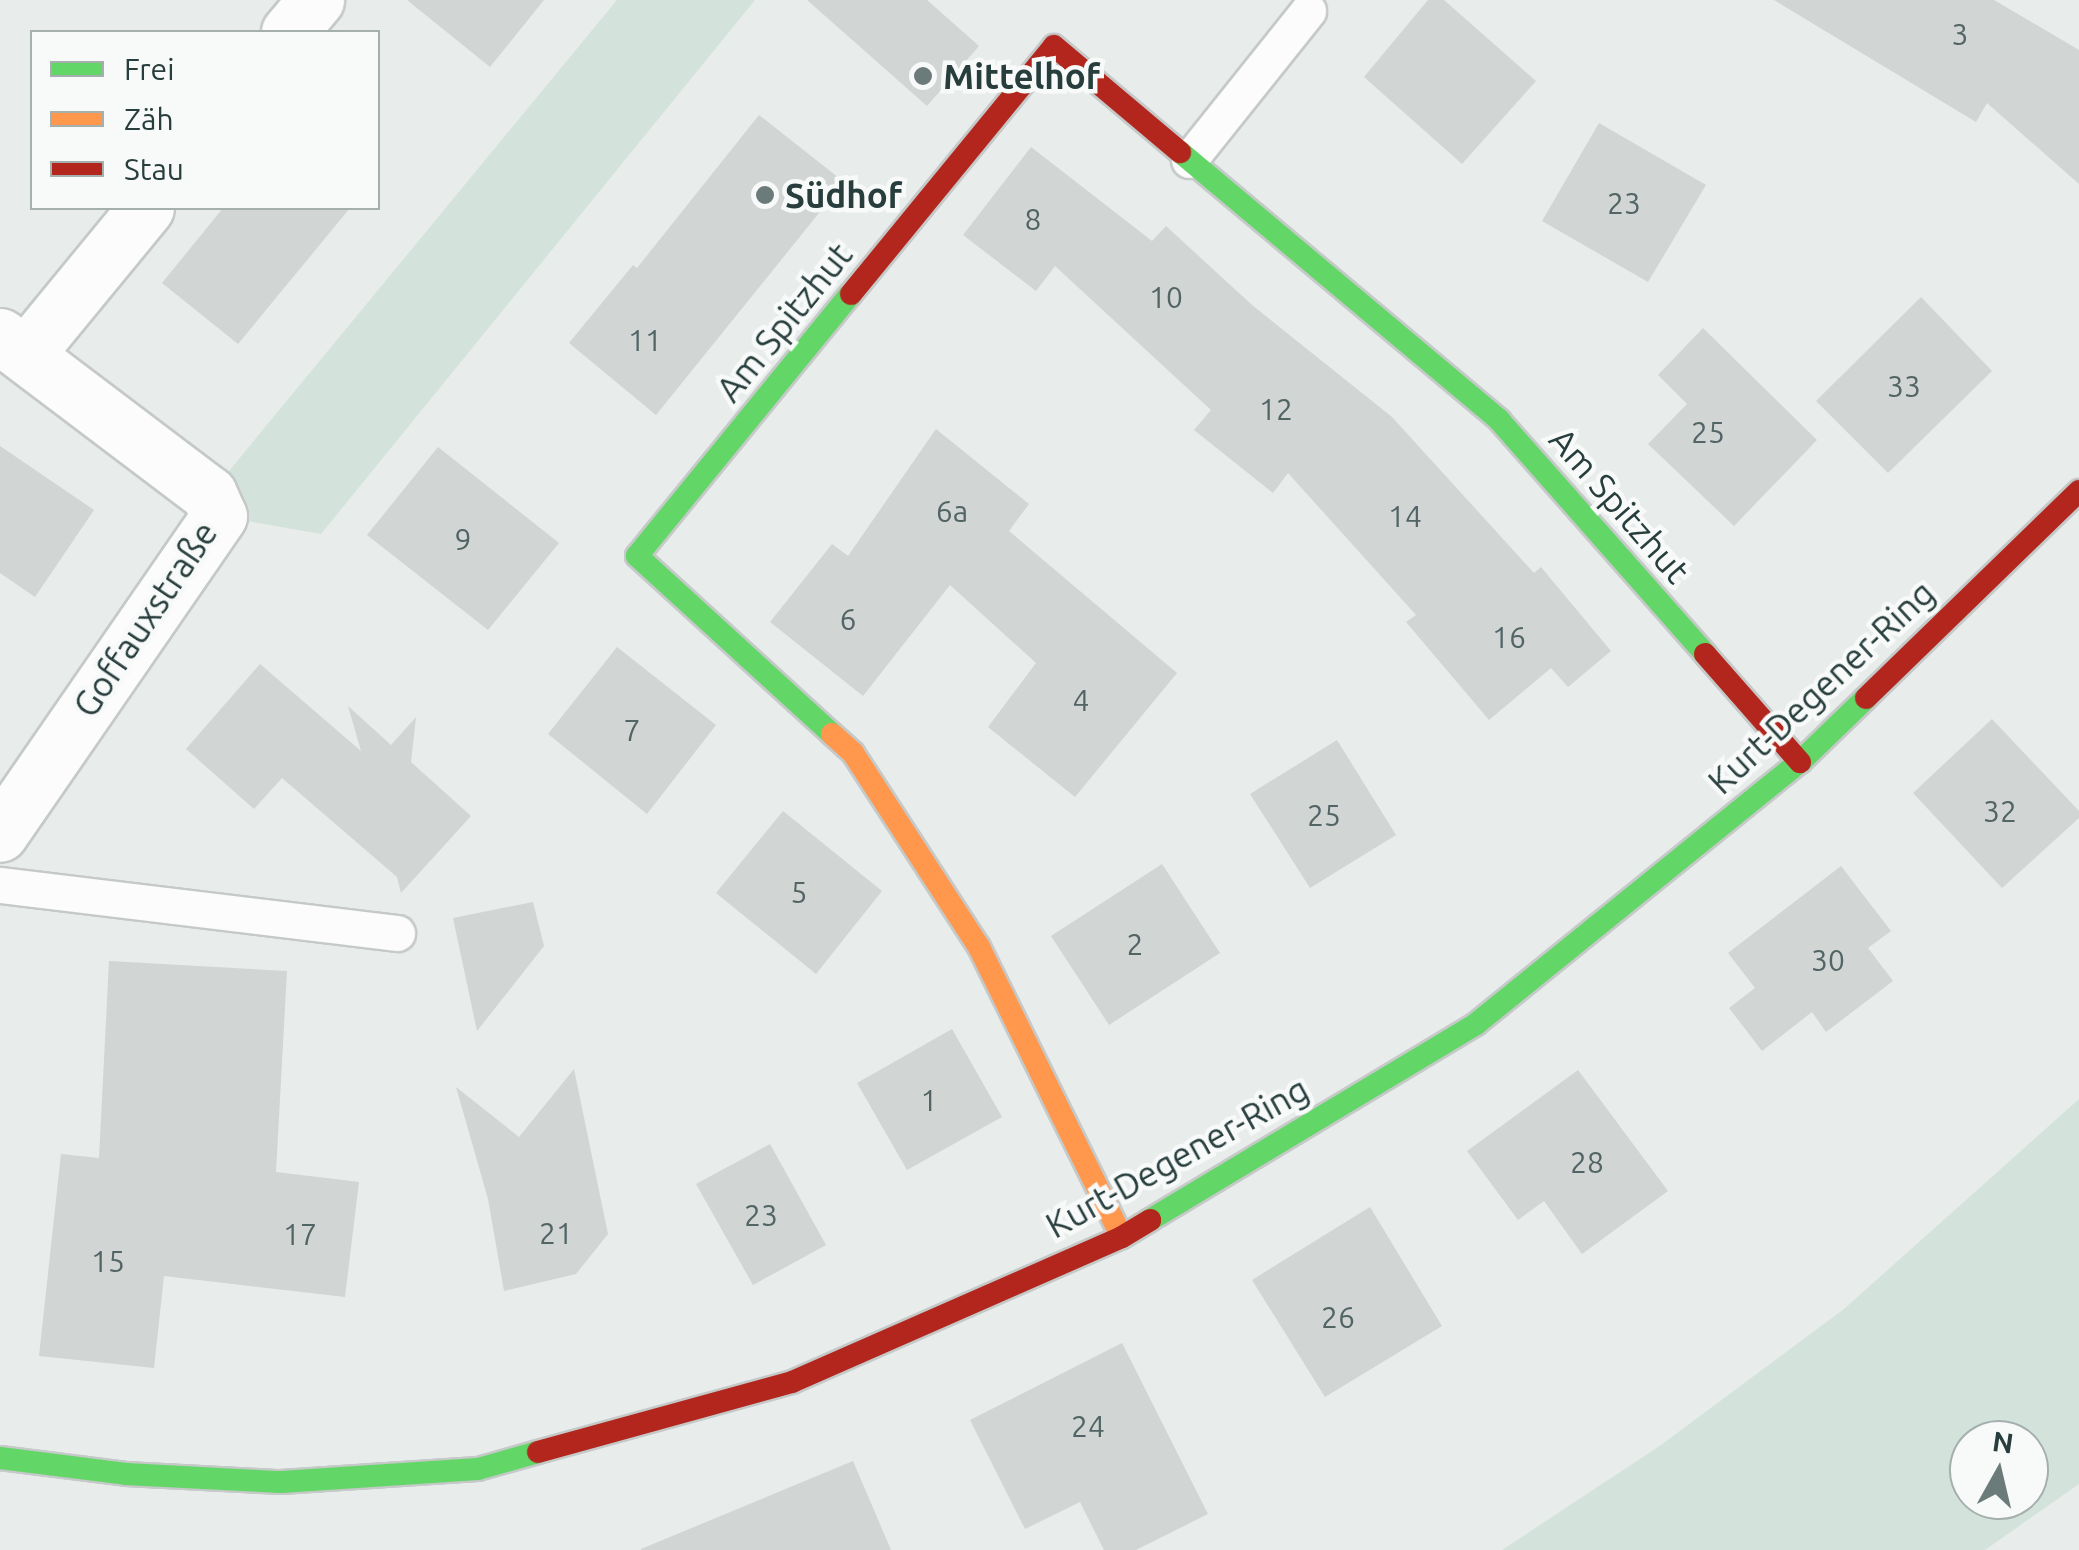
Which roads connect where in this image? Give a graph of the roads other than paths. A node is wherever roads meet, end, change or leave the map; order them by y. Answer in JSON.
{"nodes":[{"id":1,"x":316,"y":0,"type":"edge"},
{"id":2,"x":1308,"y":12,"type":"dead end"},
{"id":3,"x":291,"y":30,"type":"edge"},
{"id":4,"x":1189,"y":160,"type":"junction"},
{"id":5,"x":144,"y":210,"type":"edge"},
{"id":6,"x":13,"y":345,"type":"edge"},
{"id":7,"x":2079,"y":491,"type":"edge"},
{"id":8,"x":1800,"y":762,"type":"junction"},
{"id":9,"x":0,"y":834,"type":"edge"},
{"id":10,"x":0,"y":884,"type":"edge"},
{"id":11,"x":397,"y":933,"type":"dead end"},
{"id":12,"x":1122,"y":1237,"type":"junction"},
{"id":13,"x":0,"y":1458,"type":"edge"}],
"edges":[{"from":1,"to":3,"type":"street"},
{"from":2,"to":4,"type":"lane"},
{"from":4,"to":8,"type":"street","name":"Am Spitzhut"},
{"from":4,"to":12,"type":"street","name":"Am Spitzhut"},
{"from":5,"to":6,"type":"street","name":"Goffauxstraße"},
{"from":6,"to":9,"type":"street","name":"Goffauxstraße"},
{"from":7,"to":8,"type":"street","name":"Kurt-Degener-Ring"},
{"from":8,"to":12,"type":"street","name":"Kurt-Degener-Ring"},
{"from":10,"to":11,"type":"lane"},
{"from":12,"to":13,"type":"street","name":"Kurt-Degener-Ring"}]}
